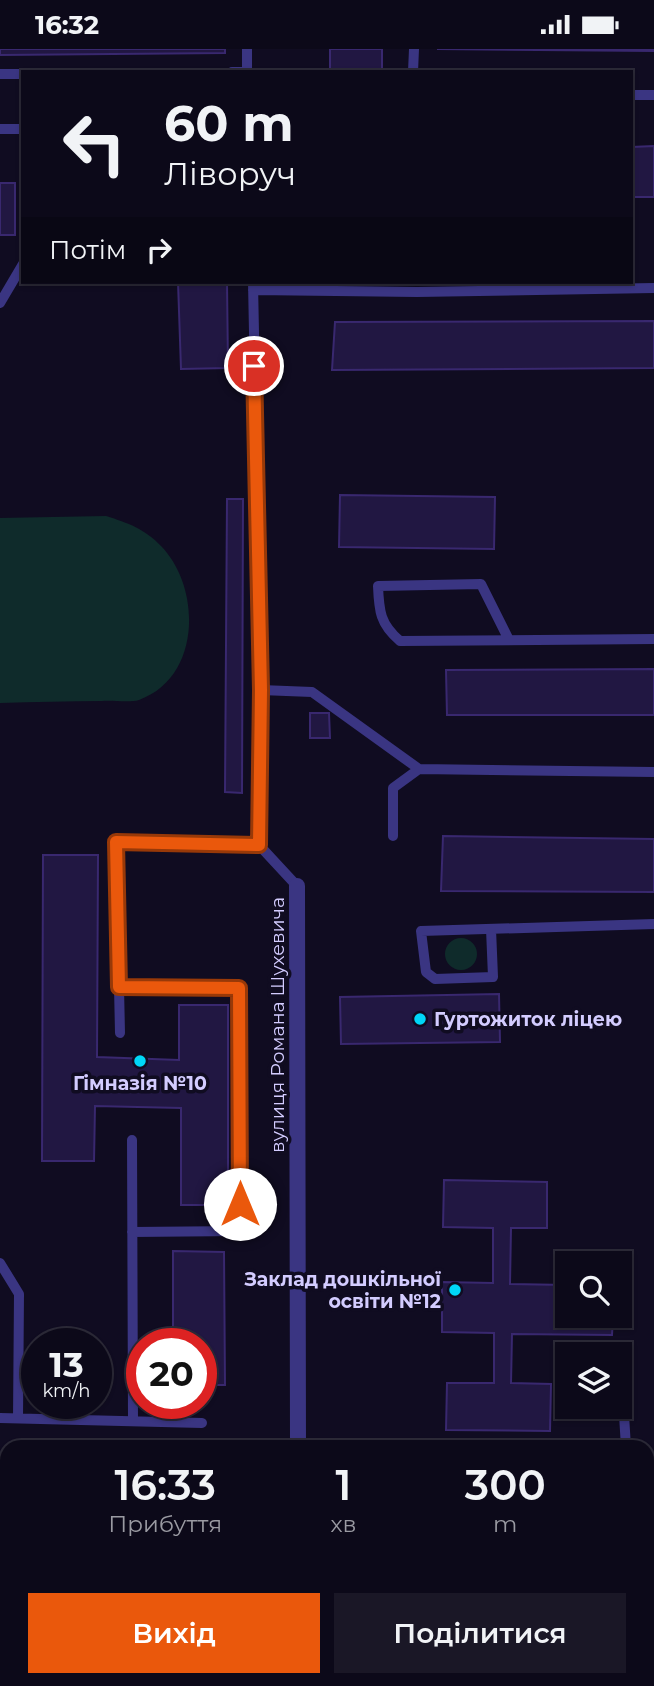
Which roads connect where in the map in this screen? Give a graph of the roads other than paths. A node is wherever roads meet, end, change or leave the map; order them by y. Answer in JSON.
{"nodes":[{"id":1,"x":247,"y":49,"type":"edge"},
{"id":2,"x":414,"y":49,"type":"edge"},
{"id":3,"x":247,"y":70,"type":"edge"},
{"id":4,"x":413,"y":70,"type":"edge"},
{"id":5,"x":0,"y":74,"type":"edge"},
{"id":6,"x":21,"y":74,"type":"edge"},
{"id":7,"x":633,"y":95,"type":"edge"},
{"id":8,"x":654,"y":95,"type":"edge"},
{"id":9,"x":0,"y":129,"type":"edge"},
{"id":10,"x":21,"y":129,"type":"edge"},
{"id":11,"x":21,"y":267,"type":"edge"},
{"id":12,"x":253,"y":286,"type":"edge"},
{"id":13,"x":417,"y":287,"type":"edge"},
{"id":14,"x":654,"y":288,"type":"edge"},
{"id":15,"x":0,"y":303,"type":"edge"},
{"id":16,"x":654,"y":639,"type":"edge"},
{"id":17,"x":509,"y":640,"type":"junction"},
{"id":18,"x":261,"y":690,"type":"junction"},
{"id":19,"x":419,"y":769,"type":"junction"},
{"id":20,"x":654,"y":772,"type":"edge"},
{"id":21,"x":393,"y":836,"type":"dead end"},
{"id":22,"x":259,"y":845,"type":"junction"},
{"id":23,"x":297,"y":886,"type":"joint"},
{"id":24,"x":654,"y":924,"type":"edge"},
{"id":25,"x":491,"y":929,"type":"junction"},
{"id":26,"x":119,"y":987,"type":"junction"},
{"id":27,"x":120,"y":1033,"type":"dead end"},
{"id":28,"x":132,"y":1140,"type":"dead end"},
{"id":29,"x":132,"y":1232,"type":"junction"},
{"id":30,"x":0,"y":1263,"type":"edge"},
{"id":31,"x":0,"y":1417,"type":"edge"},
{"id":32,"x":18,"y":1418,"type":"junction"},
{"id":33,"x":624,"y":1419,"type":"edge"},
{"id":34,"x":133,"y":1420,"type":"junction"},
{"id":35,"x":202,"y":1423,"type":"dead end"},
{"id":36,"x":298,"y":1440,"type":"edge"},
{"id":37,"x":626,"y":1440,"type":"edge"}],
"edges":[{"from":1,"to":3,"type":"lane"},
{"from":2,"to":4,"type":"lane"},
{"from":5,"to":6,"type":"lane"},
{"from":7,"to":8,"type":"lane"},
{"from":9,"to":10,"type":"lane"},
{"from":11,"to":15,"type":"lane"},
{"from":12,"to":13,"type":"lane"},
{"from":12,"to":18,"type":"lane"},
{"from":13,"to":14,"type":"lane"},
{"from":16,"to":17,"type":"lane"},
{"from":17,"to":17,"type":"lane"},
{"from":18,"to":19,"type":"lane"},
{"from":18,"to":22,"type":"lane"},
{"from":19,"to":20,"type":"lane"},
{"from":19,"to":21,"type":"lane"},
{"from":22,"to":23,"type":"lane","name":"вулиця Романа Шухевича"},
{"from":22,"to":26,"type":"lane"},
{"from":23,"to":36,"type":"street","name":"вулиця Романа Шухевича"},
{"from":24,"to":25,"type":"lane"},
{"from":25,"to":25,"type":"lane"},
{"from":26,"to":27,"type":"lane"},
{"from":26,"to":29,"type":"lane"},
{"from":28,"to":29,"type":"lane"},
{"from":29,"to":34,"type":"lane"},
{"from":30,"to":32,"type":"lane"},
{"from":31,"to":32,"type":"lane"},
{"from":32,"to":34,"type":"lane"},
{"from":33,"to":37,"type":"lane"},
{"from":34,"to":35,"type":"lane"}]}
